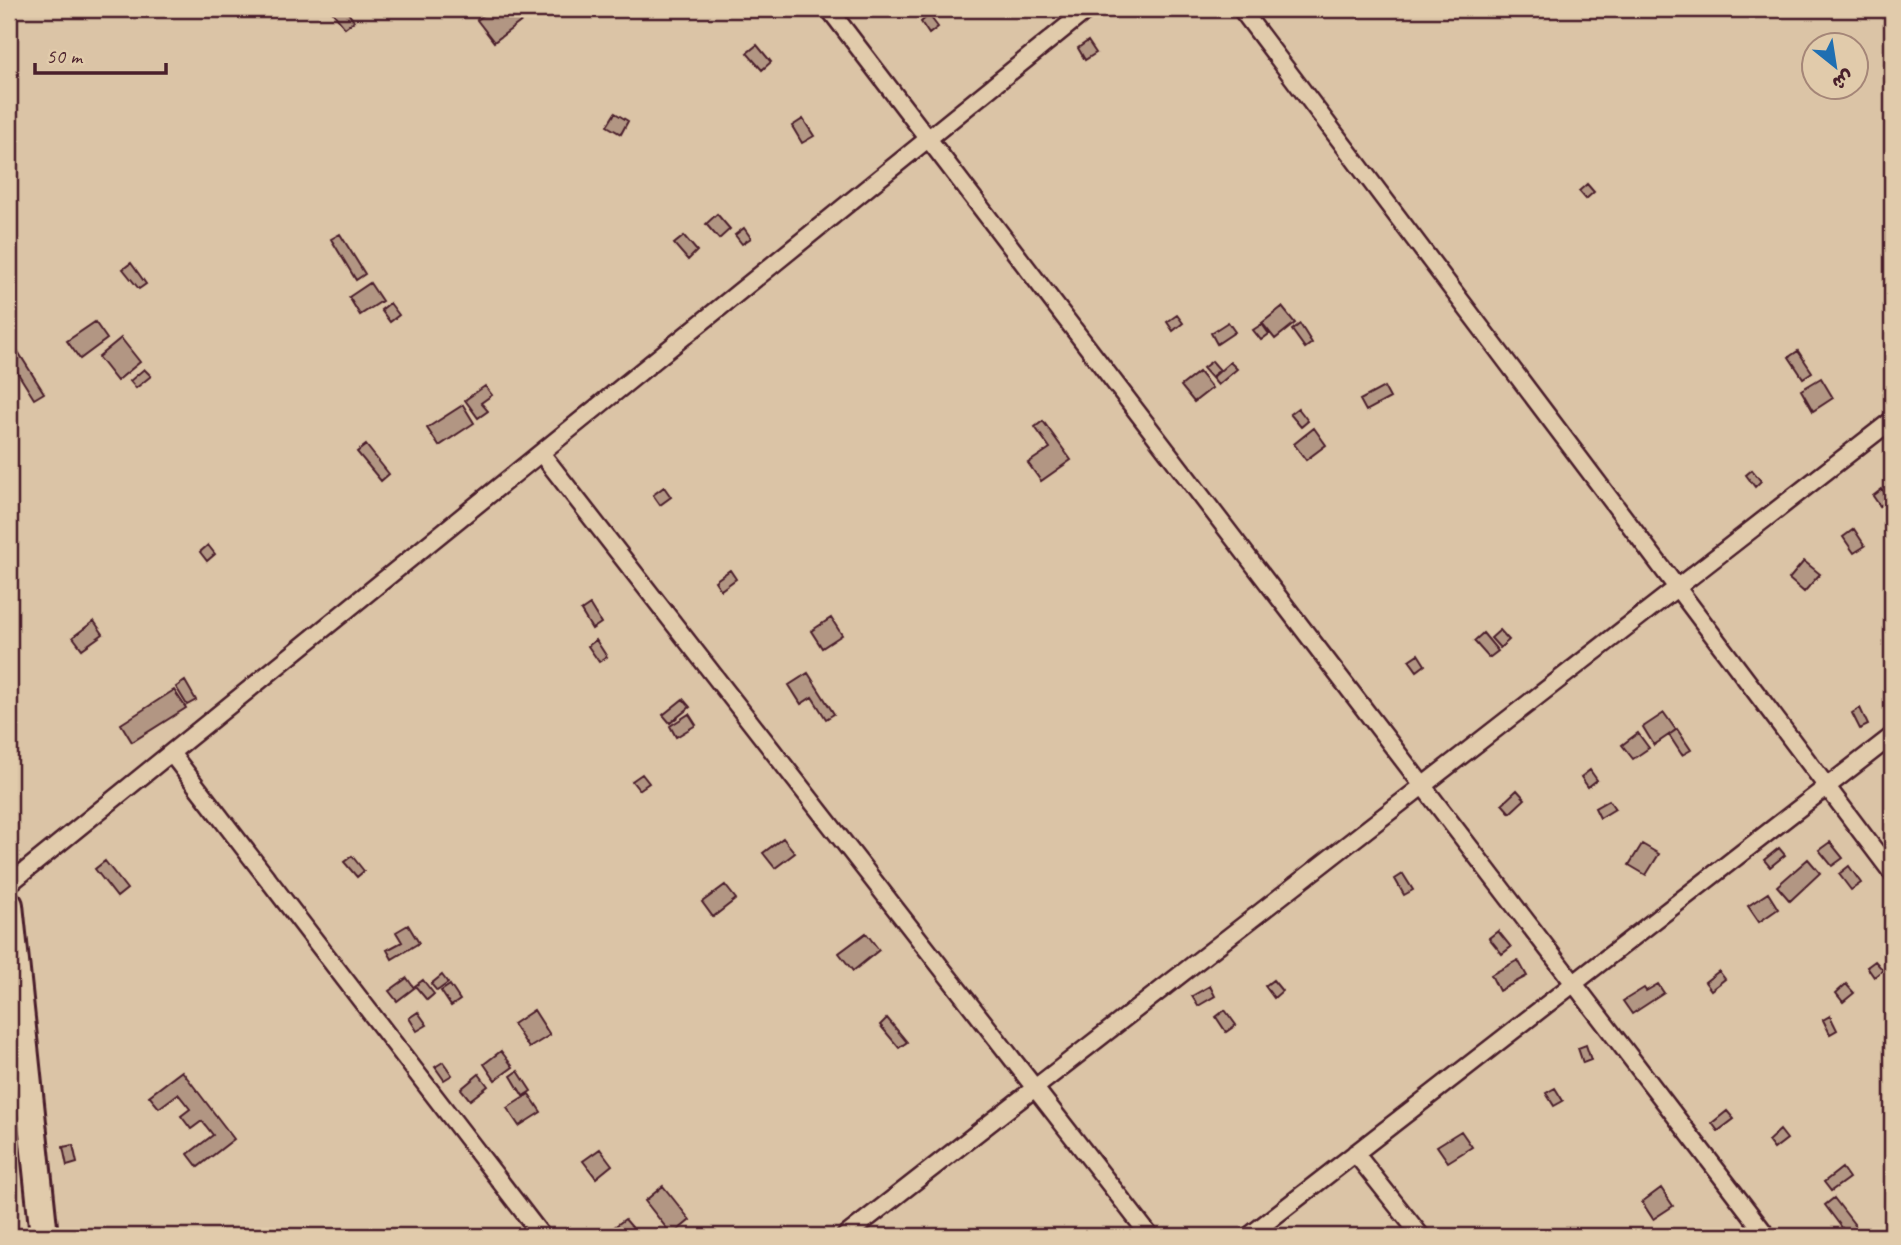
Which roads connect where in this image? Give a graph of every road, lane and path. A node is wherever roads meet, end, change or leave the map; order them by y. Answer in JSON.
{"nodes":[{"id":1,"x":829,"y":9,"type":"edge"},
{"id":2,"x":1088,"y":9,"type":"edge"},
{"id":3,"x":1241,"y":9,"type":"edge"},
{"id":4,"x":928,"y":138,"type":"junction"},
{"id":5,"x":1892,"y":420,"type":"edge"},
{"id":6,"x":541,"y":453,"type":"junction"},
{"id":7,"x":1677,"y":588,"type":"junction"},
{"id":8,"x":1892,"y":736,"type":"edge"},
{"id":9,"x":171,"y":753,"type":"junction"},
{"id":10,"x":1423,"y":786,"type":"junction"},
{"id":11,"x":1827,"y":787,"type":"junction"},
{"id":12,"x":1892,"y":873,"type":"edge"},
{"id":13,"x":9,"y":884,"type":"edge"},
{"id":14,"x":9,"y":905,"type":"edge"},
{"id":15,"x":1574,"y":984,"type":"junction"},
{"id":16,"x":1035,"y":1088,"type":"junction"},
{"id":17,"x":1355,"y":1153,"type":"junction"},
{"id":18,"x":44,"y":1236,"type":"edge"},
{"id":19,"x":542,"y":1236,"type":"edge"},
{"id":20,"x":845,"y":1236,"type":"edge"},
{"id":21,"x":1150,"y":1236,"type":"edge"},
{"id":22,"x":1249,"y":1236,"type":"edge"},
{"id":23,"x":1421,"y":1236,"type":"edge"},
{"id":24,"x":1767,"y":1236,"type":"edge"}],
"edges":[{"from":1,"to":4,"type":"street"},
{"from":2,"to":4,"type":"street"},
{"from":3,"to":7,"type":"street"},
{"from":4,"to":6,"type":"street"},
{"from":4,"to":10,"type":"street"},
{"from":5,"to":7,"type":"street"},
{"from":6,"to":9,"type":"street"},
{"from":6,"to":16,"type":"street"},
{"from":7,"to":10,"type":"street"},
{"from":7,"to":11,"type":"street"},
{"from":8,"to":11,"type":"street"},
{"from":9,"to":13,"type":"street"},
{"from":9,"to":19,"type":"street"},
{"from":10,"to":15,"type":"street"},
{"from":10,"to":16,"type":"street"},
{"from":11,"to":12,"type":"street"},
{"from":11,"to":15,"type":"street"},
{"from":14,"to":18,"type":"main road"},
{"from":15,"to":17,"type":"street"},
{"from":15,"to":24,"type":"street"},
{"from":16,"to":20,"type":"street"},
{"from":16,"to":21,"type":"street"},
{"from":17,"to":22,"type":"street"},
{"from":17,"to":23,"type":"street"}]}
